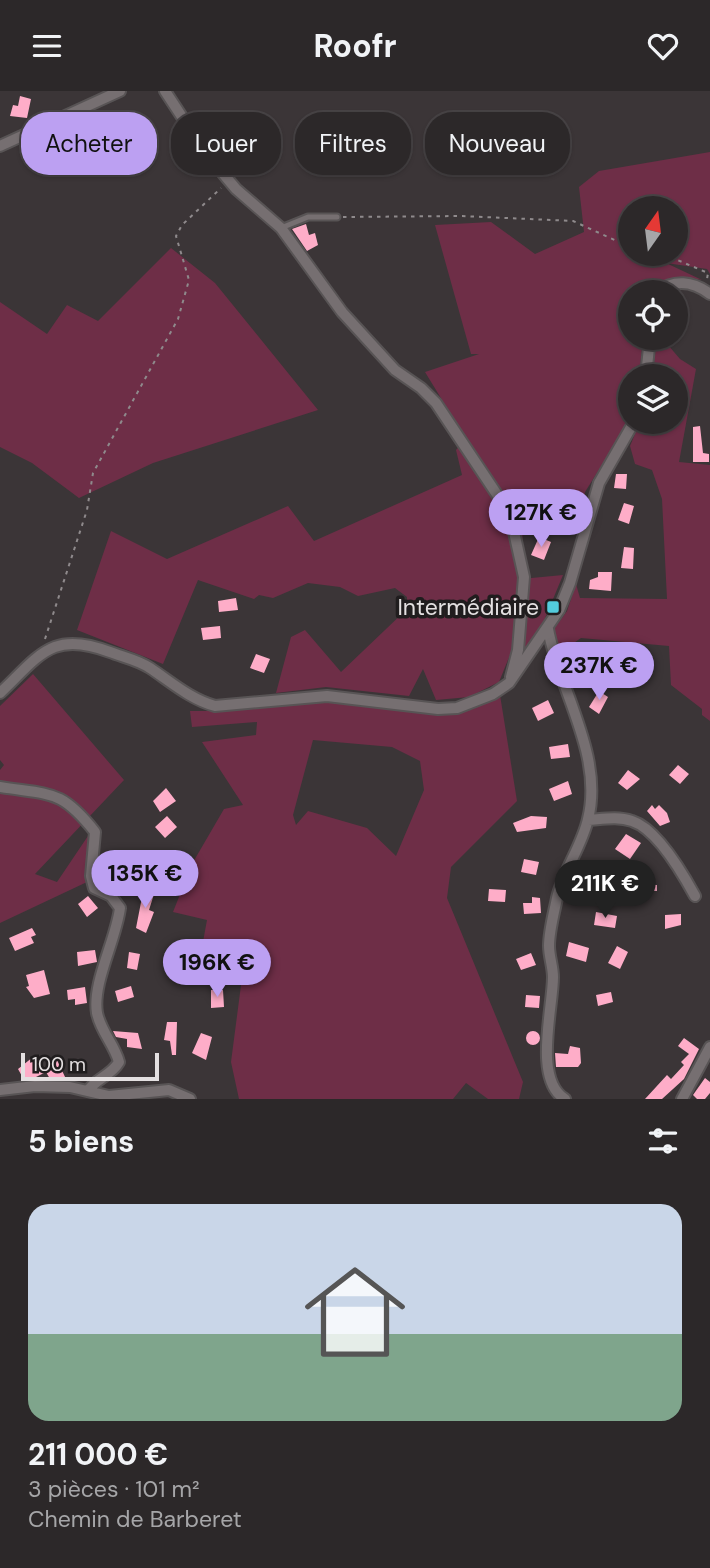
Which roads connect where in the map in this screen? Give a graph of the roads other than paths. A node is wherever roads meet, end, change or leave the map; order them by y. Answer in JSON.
{"nodes":[{"id":1,"x":120,"y":91,"type":"edge"},
{"id":2,"x":165,"y":91,"type":"edge"},
{"id":3,"x":0,"y":146,"type":"edge"},
{"id":4,"x":337,"y":217,"type":"road end"},
{"id":5,"x":281,"y":228,"type":"junction"},
{"id":6,"x":688,"y":283,"type":"edge"},
{"id":7,"x":707,"y":292,"type":"edge"},
{"id":8,"x":627,"y":434,"type":"edge"},
{"id":9,"x":548,"y":629,"type":"junction"},
{"id":10,"x":509,"y":683,"type":"junction"},
{"id":11,"x":0,"y":693,"type":"edge"},
{"id":12,"x":0,"y":787,"type":"edge"},
{"id":13,"x":588,"y":820,"type":"junction"},
{"id":14,"x":695,"y":896,"type":"dead end"},
{"id":15,"x":710,"y":1047,"type":"edge"},
{"id":16,"x":0,"y":1090,"type":"edge"},
{"id":17,"x":88,"y":1091,"type":"junction"},
{"id":18,"x":190,"y":1099,"type":"edge"},
{"id":19,"x":565,"y":1099,"type":"edge"},
{"id":20,"x":682,"y":1099,"type":"edge"}],
"edges":[{"from":1,"to":3,"type":"street"},
{"from":2,"to":5,"type":"street"},
{"from":4,"to":5,"type":"lane"},
{"from":5,"to":10,"type":"street"},
{"from":6,"to":7,"type":"street"},
{"from":8,"to":9,"type":"street"},
{"from":9,"to":10,"type":"street"},
{"from":9,"to":13,"type":"street"},
{"from":10,"to":11,"type":"street"},
{"from":12,"to":17,"type":"street"},
{"from":13,"to":14,"type":"street"},
{"from":13,"to":19,"type":"street"},
{"from":15,"to":20,"type":"street"},
{"from":16,"to":17,"type":"street"},
{"from":17,"to":18,"type":"street"}]}
